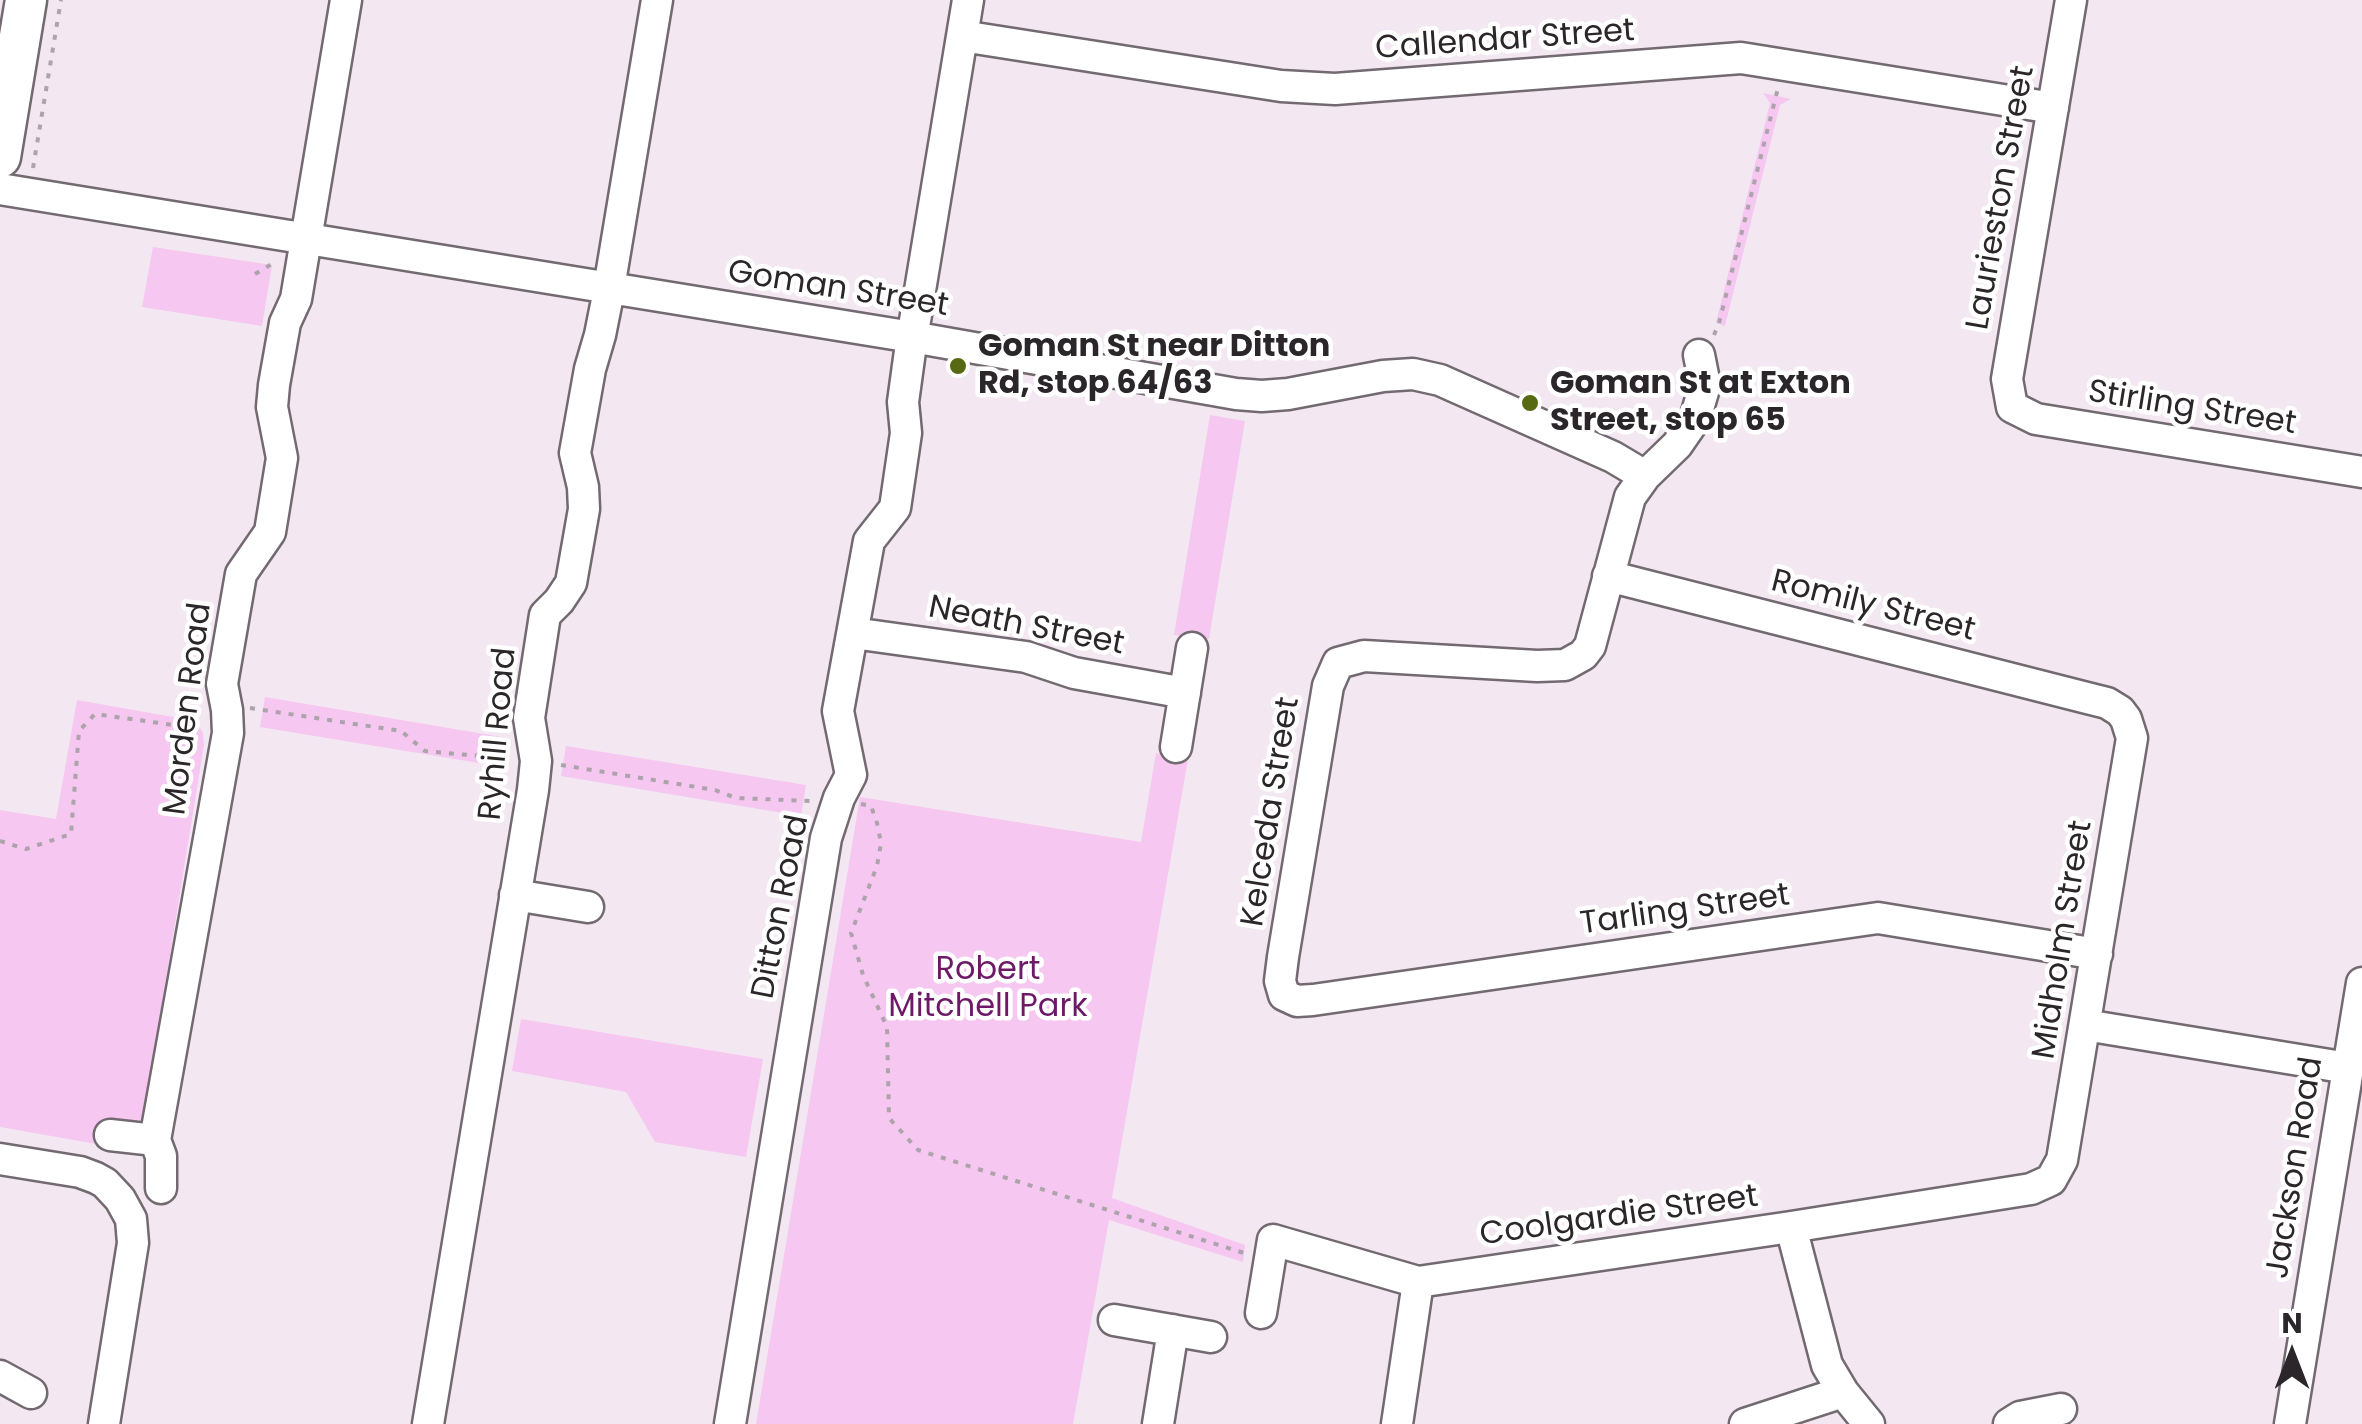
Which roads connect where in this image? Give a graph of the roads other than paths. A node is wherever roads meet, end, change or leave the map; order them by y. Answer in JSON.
{"nodes":[{"id":1,"x":26,"y":0,"type":"edge"},
{"id":2,"x":346,"y":0,"type":"edge"},
{"id":3,"x":657,"y":0,"type":"edge"},
{"id":4,"x":968,"y":0,"type":"edge"},
{"id":5,"x":2071,"y":0,"type":"edge"},
{"id":6,"x":962,"y":36,"type":"junction"},
{"id":7,"x":2053,"y":108,"type":"junction"},
{"id":8,"x":3,"y":116,"type":"edge"},
{"id":9,"x":16,"y":166,"type":"edge"},
{"id":10,"x":0,"y":189,"type":"edge"},
{"id":11,"x":296,"y":247,"type":"junction"},
{"id":12,"x":609,"y":288,"type":"junction"},
{"id":13,"x":912,"y":336,"type":"junction"},
{"id":14,"x":1699,"y":356,"type":"road end"},
{"id":15,"x":2012,"y":408,"type":"joint"},
{"id":16,"x":2362,"y":472,"type":"edge"},
{"id":17,"x":1645,"y":476,"type":"junction"},
{"id":18,"x":1608,"y":576,"type":"junction"},
{"id":19,"x":853,"y":633,"type":"junction"},
{"id":20,"x":1192,"y":648,"type":"dead end"},
{"id":21,"x":1185,"y":693,"type":"junction"},
{"id":22,"x":2120,"y":711,"type":"joint"},
{"id":23,"x":1176,"y":747,"type":"dead end"},
{"id":24,"x":515,"y":895,"type":"junction"},
{"id":25,"x":588,"y":907,"type":"dead end"},
{"id":26,"x":2097,"y":954,"type":"junction"},
{"id":27,"x":2362,"y":984,"type":"edge"},
{"id":28,"x":1284,"y":995,"type":"joint"},
{"id":29,"x":2086,"y":1025,"type":"junction"},
{"id":30,"x":2348,"y":1068,"type":"junction"},
{"id":31,"x":2350,"y":1128,"type":"edge"},
{"id":32,"x":110,"y":1135,"type":"dead end"},
{"id":33,"x":155,"y":1140,"type":"junction"},
{"id":34,"x":0,"y":1159,"type":"edge"},
{"id":35,"x":2051,"y":1180,"type":"joint"},
{"id":36,"x":161,"y":1188,"type":"dead end"},
{"id":37,"x":1791,"y":1227,"type":"junction"},
{"id":38,"x":1418,"y":1282,"type":"junction"},
{"id":39,"x":1261,"y":1313,"type":"dead end"},
{"id":40,"x":1114,"y":1320,"type":"dead end"},
{"id":41,"x":1172,"y":1330,"type":"junction"},
{"id":42,"x":1212,"y":1337,"type":"dead end"},
{"id":43,"x":0,"y":1376,"type":"edge"},
{"id":44,"x":1843,"y":1392,"type":"junction"},
{"id":45,"x":31,"y":1393,"type":"dead end"},
{"id":46,"x":2061,"y":1409,"type":"dead end"},
{"id":47,"x":104,"y":1424,"type":"edge"},
{"id":48,"x":428,"y":1424,"type":"edge"},
{"id":49,"x":730,"y":1424,"type":"edge"},
{"id":50,"x":1158,"y":1424,"type":"edge"},
{"id":51,"x":1397,"y":1424,"type":"edge"},
{"id":52,"x":1745,"y":1424,"type":"edge"},
{"id":53,"x":1869,"y":1424,"type":"edge"},
{"id":54,"x":2008,"y":1424,"type":"edge"},
{"id":55,"x":2290,"y":1424,"type":"edge"}],
"edges":[{"from":1,"to":8,"type":"main road"},
{"from":2,"to":11,"type":"street","name":"Morden Road"},
{"from":3,"to":12,"type":"street","name":"Ryhill Road"},
{"from":4,"to":6,"type":"street","name":"Ditton Road"},
{"from":5,"to":7,"type":"street","name":"Laurieston Street"},
{"from":6,"to":7,"type":"street","name":"Callendar Street"},
{"from":6,"to":13,"type":"street","name":"Ditton Road"},
{"from":7,"to":15,"type":"street","name":"Laurieston Street"},
{"from":8,"to":9,"type":"main road"},
{"from":10,"to":11,"type":"street","name":"Goman Street"},
{"from":11,"to":12,"type":"street","name":"Goman Street"},
{"from":11,"to":33,"type":"street","name":"Morden Road"},
{"from":12,"to":13,"type":"street","name":"Goman Street"},
{"from":12,"to":24,"type":"street","name":"Ryhill Road"},
{"from":13,"to":17,"type":"street","name":"Goman Street"},
{"from":13,"to":19,"type":"street","name":"Ditton Road"},
{"from":14,"to":17,"type":"street","name":"Kelceda Street"},
{"from":15,"to":16,"type":"street","name":"Stirling Street"},
{"from":17,"to":18,"type":"street","name":"Kelceda Street"},
{"from":18,"to":22,"type":"street","name":"Romily Street"},
{"from":18,"to":28,"type":"street","name":"Kelceda Street"},
{"from":19,"to":21,"type":"street","name":"Neath Street"},
{"from":19,"to":49,"type":"street","name":"Ditton Road"},
{"from":20,"to":21,"type":"street"},
{"from":21,"to":23,"type":"street"},
{"from":22,"to":26,"type":"street","name":"Midholm Street"},
{"from":24,"to":25,"type":"street"},
{"from":24,"to":48,"type":"street","name":"Ryhill Road"},
{"from":26,"to":28,"type":"street","name":"Tarling Street"},
{"from":26,"to":29,"type":"street","name":"Midholm Street"},
{"from":27,"to":30,"type":"street","name":"Jackson Road"},
{"from":29,"to":30,"type":"street"},
{"from":29,"to":35,"type":"street","name":"Midholm Street"},
{"from":30,"to":31,"type":"street","name":"Jackson Road"},
{"from":31,"to":55,"type":"street","name":"Jackson Road"},
{"from":32,"to":33,"type":"street"},
{"from":33,"to":36,"type":"street","name":"Morden Road"},
{"from":34,"to":47,"type":"street"},
{"from":35,"to":37,"type":"street","name":"Coolgardie Street"},
{"from":37,"to":38,"type":"street","name":"Coolgardie Street"},
{"from":37,"to":44,"type":"street"},
{"from":38,"to":39,"type":"street","name":"Coolgardie Street"},
{"from":38,"to":51,"type":"street"},
{"from":40,"to":41,"type":"street"},
{"from":41,"to":42,"type":"street"},
{"from":41,"to":50,"type":"street"},
{"from":43,"to":45,"type":"street"},
{"from":44,"to":52,"type":"street"},
{"from":44,"to":53,"type":"street"},
{"from":46,"to":54,"type":"street"}]}
